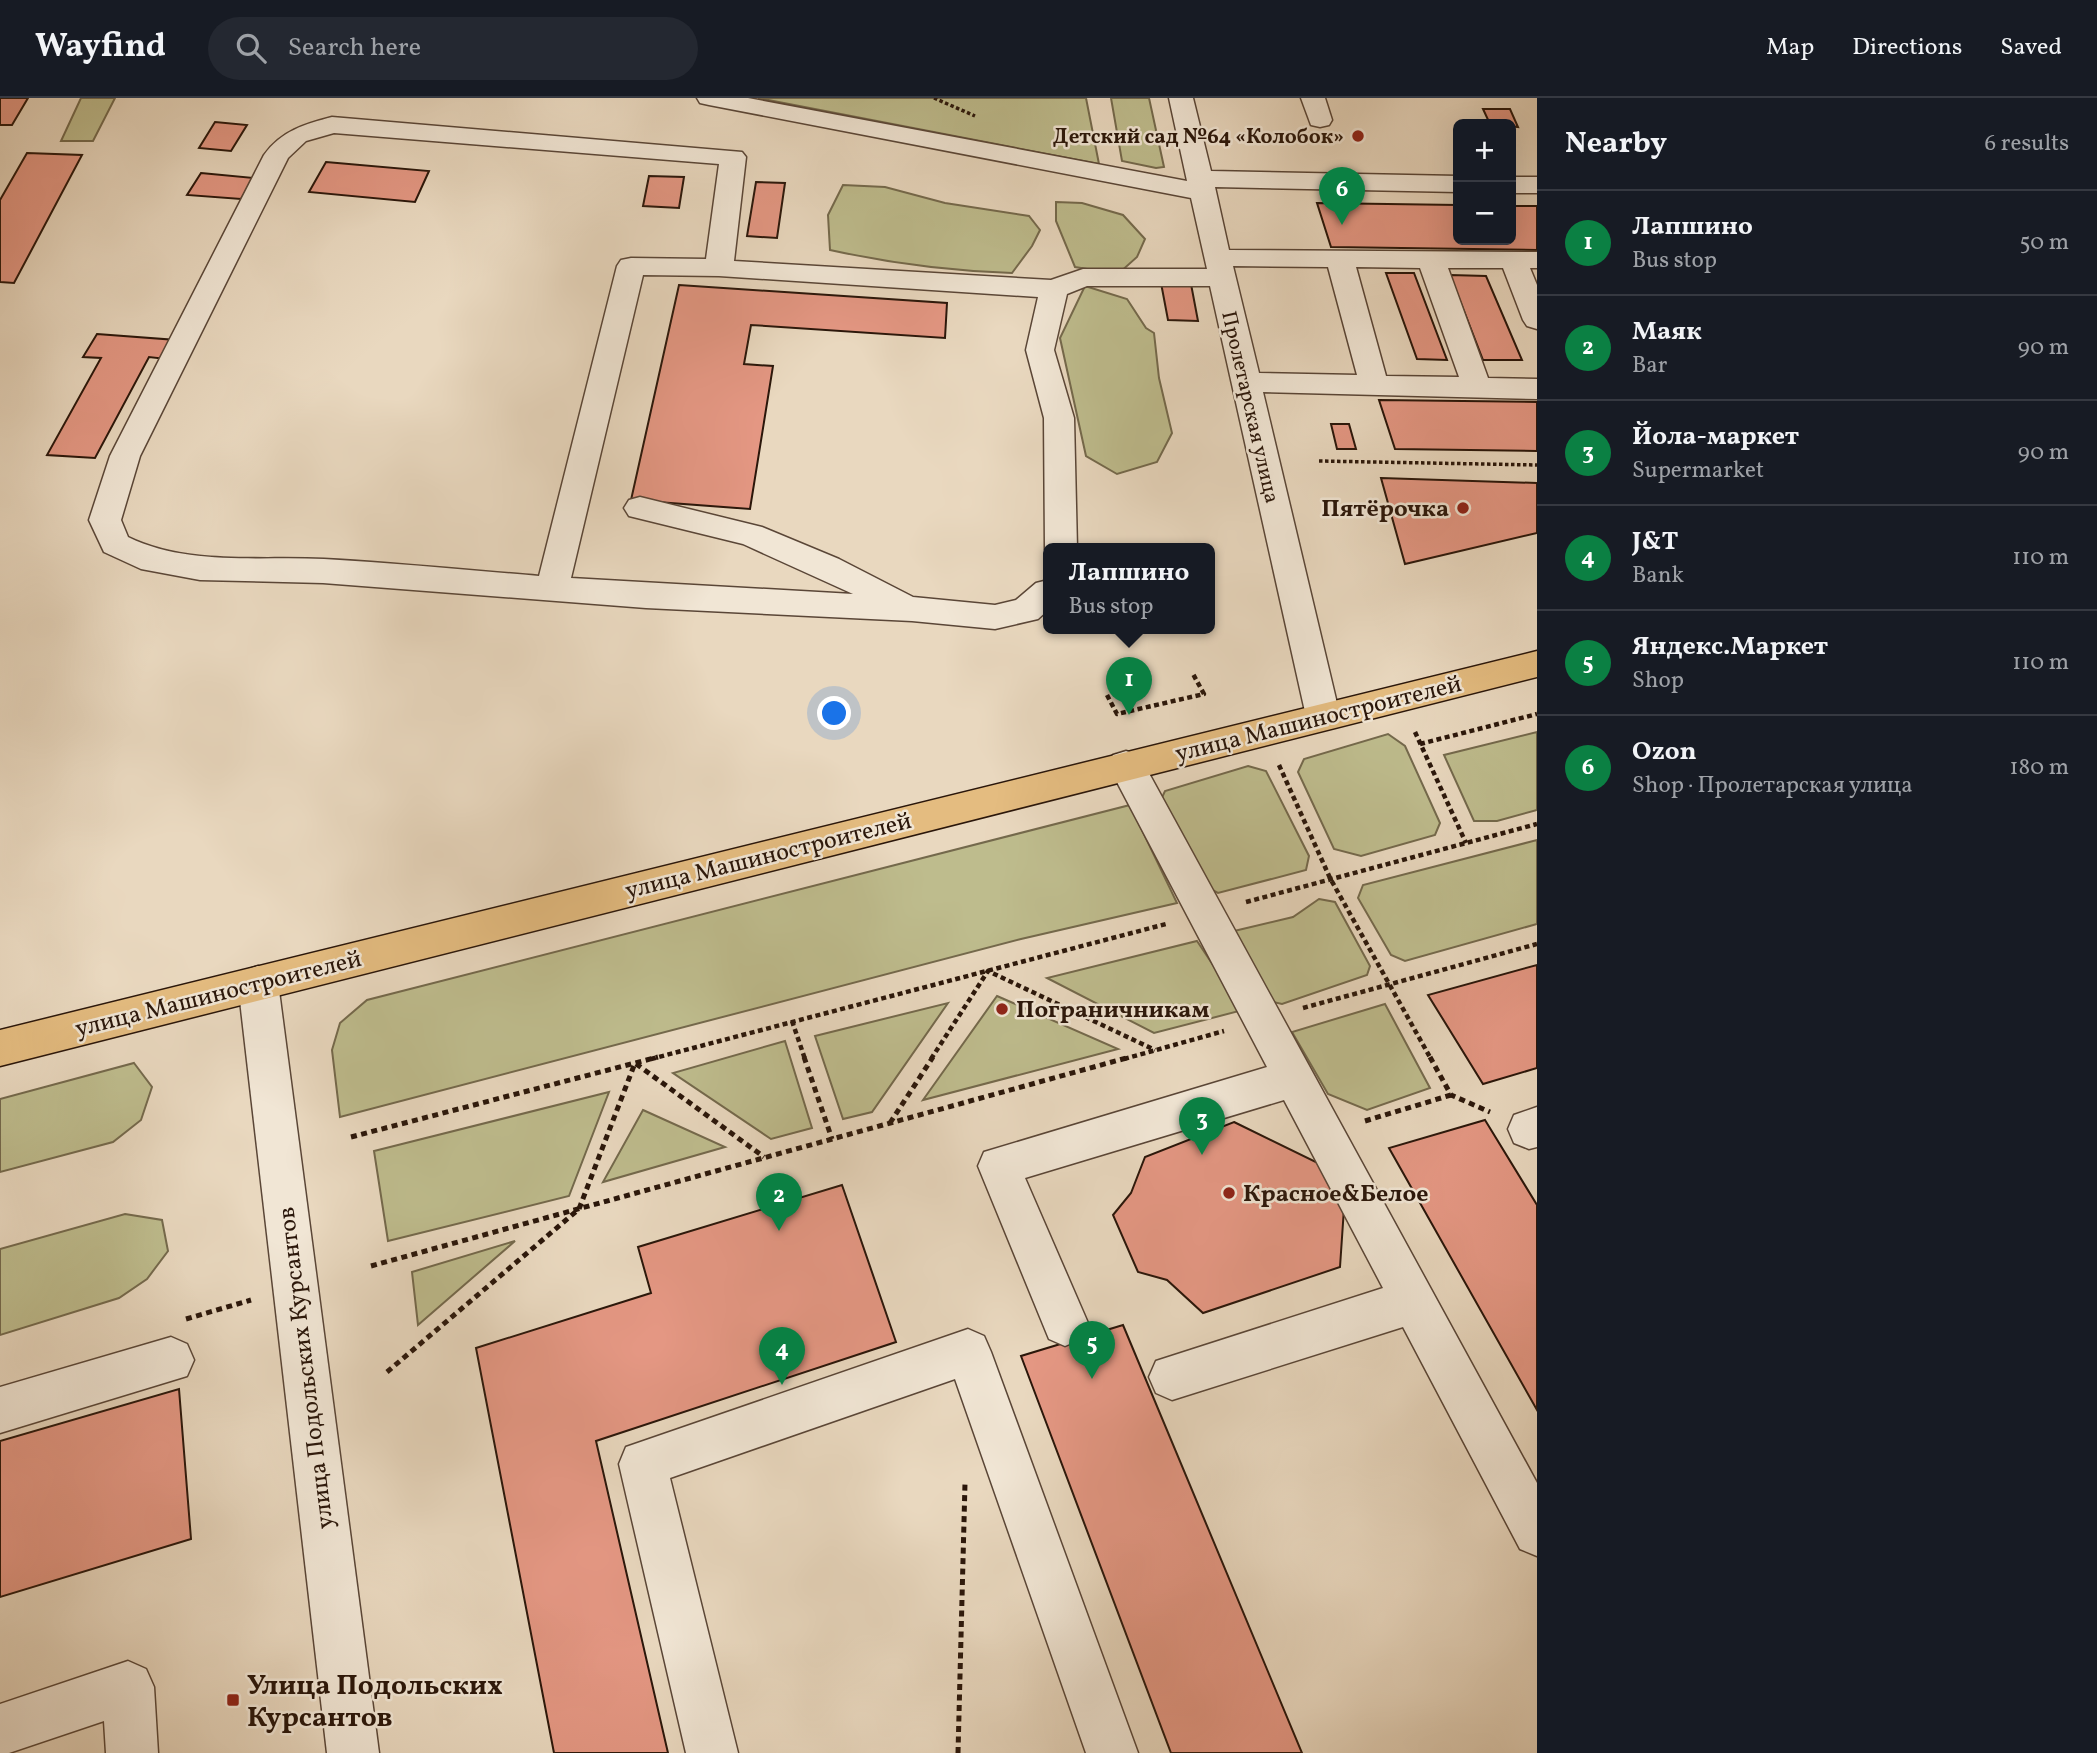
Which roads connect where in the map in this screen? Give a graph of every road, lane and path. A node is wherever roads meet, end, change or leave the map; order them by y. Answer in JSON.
{"nodes":[{"id":1,"x":709,"y":98,"type":"edge"},
{"id":2,"x":1181,"y":98,"type":"edge"},
{"id":3,"x":1453,"y":184,"type":"edge"},
{"id":4,"x":1516,"y":185,"type":"edge"},
{"id":5,"x":1537,"y":185,"type":"edge"},
{"id":6,"x":1201,"y":186,"type":"junction"},
{"id":7,"x":1340,"y":259,"type":"junction"},
{"id":8,"x":1431,"y":260,"type":"junction"},
{"id":9,"x":1525,"y":260,"type":"edge"},
{"id":10,"x":719,"y":268,"type":"junction"},
{"id":11,"x":1220,"y":268,"type":"junction"},
{"id":12,"x":1054,"y":289,"type":"junction"},
{"id":13,"x":1537,"y":320,"type":"edge"},
{"id":14,"x":1537,"y":367,"type":"edge"},
{"id":15,"x":1371,"y":374,"type":"junction"},
{"id":16,"x":1473,"y":377,"type":"junction"},
{"id":17,"x":1246,"y":382,"type":"junction"},
{"id":18,"x":1537,"y":389,"type":"edge"},
{"id":19,"x":1318,"y":461,"type":"dead end"},
{"id":20,"x":1537,"y":465,"type":"edge"},
{"id":21,"x":640,"y":508,"type":"dead end"},
{"id":22,"x":1061,"y":543,"type":"edge"},
{"id":23,"x":552,"y":588,"type":"junction"},
{"id":24,"x":1043,"y":596,"type":"edge"},
{"id":25,"x":912,"y":609,"type":"junction"},
{"id":26,"x":1537,"y":664,"type":"edge"},
{"id":27,"x":1193,"y":674,"type":"dead end"},
{"id":28,"x":1107,"y":695,"type":"dead end"},
{"id":29,"x":1537,"y":714,"type":"edge"},
{"id":30,"x":1323,"y":716,"type":"junction"},
{"id":31,"x":1413,"y":728,"type":"dead end"},
{"id":32,"x":1420,"y":744,"type":"junction"},
{"id":33,"x":1277,"y":760,"type":"dead end"},
{"id":34,"x":1126,"y":765,"type":"junction"},
{"id":35,"x":1537,"y":824,"type":"edge"},
{"id":36,"x":1466,"y":843,"type":"junction"},
{"id":37,"x":1330,"y":878,"type":"junction"},
{"id":38,"x":1205,"y":914,"type":"junction"},
{"id":39,"x":1537,"y":944,"type":"edge"},
{"id":40,"x":988,"y":971,"type":"junction"},
{"id":41,"x":258,"y":983,"type":"junction"},
{"id":42,"x":1387,"y":984,"type":"junction"},
{"id":43,"x":1263,"y":1020,"type":"junction"},
{"id":44,"x":792,"y":1021,"type":"junction"},
{"id":45,"x":0,"y":1048,"type":"edge"},
{"id":46,"x":1156,"y":1050,"type":"junction"},
{"id":47,"x":635,"y":1063,"type":"junction"},
{"id":48,"x":1294,"y":1079,"type":"junction"},
{"id":49,"x":1451,"y":1095,"type":"junction"},
{"id":50,"x":889,"y":1124,"type":"junction"},
{"id":51,"x":1533,"y":1128,"type":"edge"},
{"id":52,"x":1323,"y":1133,"type":"junction"},
{"id":53,"x":351,"y":1137,"type":"dead end"},
{"id":54,"x":832,"y":1139,"type":"junction"},
{"id":55,"x":765,"y":1158,"type":"junction"},
{"id":56,"x":579,"y":1209,"type":"junction"},
{"id":57,"x":372,"y":1266,"type":"dead end"},
{"id":58,"x":1413,"y":1301,"type":"junction"},
{"id":59,"x":1065,"y":1323,"type":"dead end"},
{"id":60,"x":172,"y":1360,"type":"dead end"},
{"id":61,"x":387,"y":1372,"type":"dead end"},
{"id":62,"x":1172,"y":1377,"type":"dead end"},
{"id":63,"x":0,"y":1410,"type":"edge"},
{"id":64,"x":965,"y":1476,"type":"dead end"},
{"id":65,"x":1537,"y":1532,"type":"edge"},
{"id":66,"x":0,"y":1730,"type":"edge"},
{"id":67,"x":132,"y":1753,"type":"edge"},
{"id":68,"x":352,"y":1753,"type":"edge"},
{"id":69,"x":712,"y":1753,"type":"edge"},
{"id":70,"x":958,"y":1753,"type":"edge"},
{"id":71,"x":1112,"y":1753,"type":"edge"}],
"edges":[{"from":1,"to":6,"type":"street"},
{"from":2,"to":6,"type":"street","name":"Пролетарская улица"},
{"from":3,"to":6,"type":"street"},
{"from":4,"to":5,"type":"street"},
{"from":6,"to":11,"type":"street","name":"Пролетарская улица"},
{"from":7,"to":8,"type":"street"},
{"from":7,"to":11,"type":"street"},
{"from":7,"to":15,"type":"street"},
{"from":8,"to":9,"type":"street"},
{"from":8,"to":16,"type":"street"},
{"from":9,"to":13,"type":"street"},
{"from":10,"to":12,"type":"street"},
{"from":10,"to":23,"type":"street"},
{"from":10,"to":23,"type":"street"},
{"from":11,"to":12,"type":"street"},
{"from":11,"to":17,"type":"street","name":"Пролетарская улица"},
{"from":12,"to":22,"type":"street"},
{"from":14,"to":16,"type":"street"},
{"from":15,"to":16,"type":"street"},
{"from":15,"to":17,"type":"street"},
{"from":16,"to":18,"type":"street"},
{"from":17,"to":30,"type":"street","name":"Пролетарская улица"},
{"from":19,"to":20,"type":"path"},
{"from":21,"to":25,"type":"street"},
{"from":23,"to":25,"type":"street"},
{"from":24,"to":25,"type":"street"},
{"from":26,"to":30,"type":"main road","name":"улица Машиностроителей"},
{"from":27,"to":28,"type":"path"},
{"from":29,"to":32,"type":"path"},
{"from":30,"to":34,"type":"main road","name":"улица Машиностроителей"},
{"from":31,"to":32,"type":"path"},
{"from":32,"to":36,"type":"path"},
{"from":33,"to":37,"type":"path"},
{"from":34,"to":38,"type":"street"},
{"from":34,"to":41,"type":"main road","name":"улица Машиностроителей"},
{"from":35,"to":36,"type":"path"},
{"from":36,"to":37,"type":"path"},
{"from":37,"to":38,"type":"path"},
{"from":37,"to":42,"type":"path"},
{"from":38,"to":40,"type":"path"},
{"from":38,"to":43,"type":"street"},
{"from":39,"to":42,"type":"path"},
{"from":40,"to":44,"type":"path"},
{"from":40,"to":46,"type":"path"},
{"from":40,"to":50,"type":"path"},
{"from":41,"to":45,"type":"main road","name":"улица Машиностроителей"},
{"from":41,"to":68,"type":"street","name":"улица Подольских Курсантов"},
{"from":42,"to":43,"type":"path"},
{"from":42,"to":49,"type":"path"},
{"from":43,"to":46,"type":"path"},
{"from":43,"to":48,"type":"street"},
{"from":44,"to":47,"type":"path"},
{"from":44,"to":54,"type":"path"},
{"from":46,"to":50,"type":"path"},
{"from":47,"to":53,"type":"path"},
{"from":47,"to":55,"type":"path"},
{"from":47,"to":56,"type":"path"},
{"from":48,"to":52,"type":"street"},
{"from":48,"to":59,"type":"street"},
{"from":49,"to":51,"type":"path"},
{"from":49,"to":52,"type":"path"},
{"from":50,"to":54,"type":"path"},
{"from":52,"to":58,"type":"street"},
{"from":54,"to":55,"type":"path"},
{"from":55,"to":56,"type":"path"},
{"from":56,"to":57,"type":"path"},
{"from":56,"to":61,"type":"path"},
{"from":58,"to":62,"type":"street"},
{"from":58,"to":65,"type":"street"},
{"from":60,"to":63,"type":"street"},
{"from":64,"to":70,"type":"path"},
{"from":66,"to":67,"type":"street"},
{"from":69,"to":71,"type":"street"}]}
